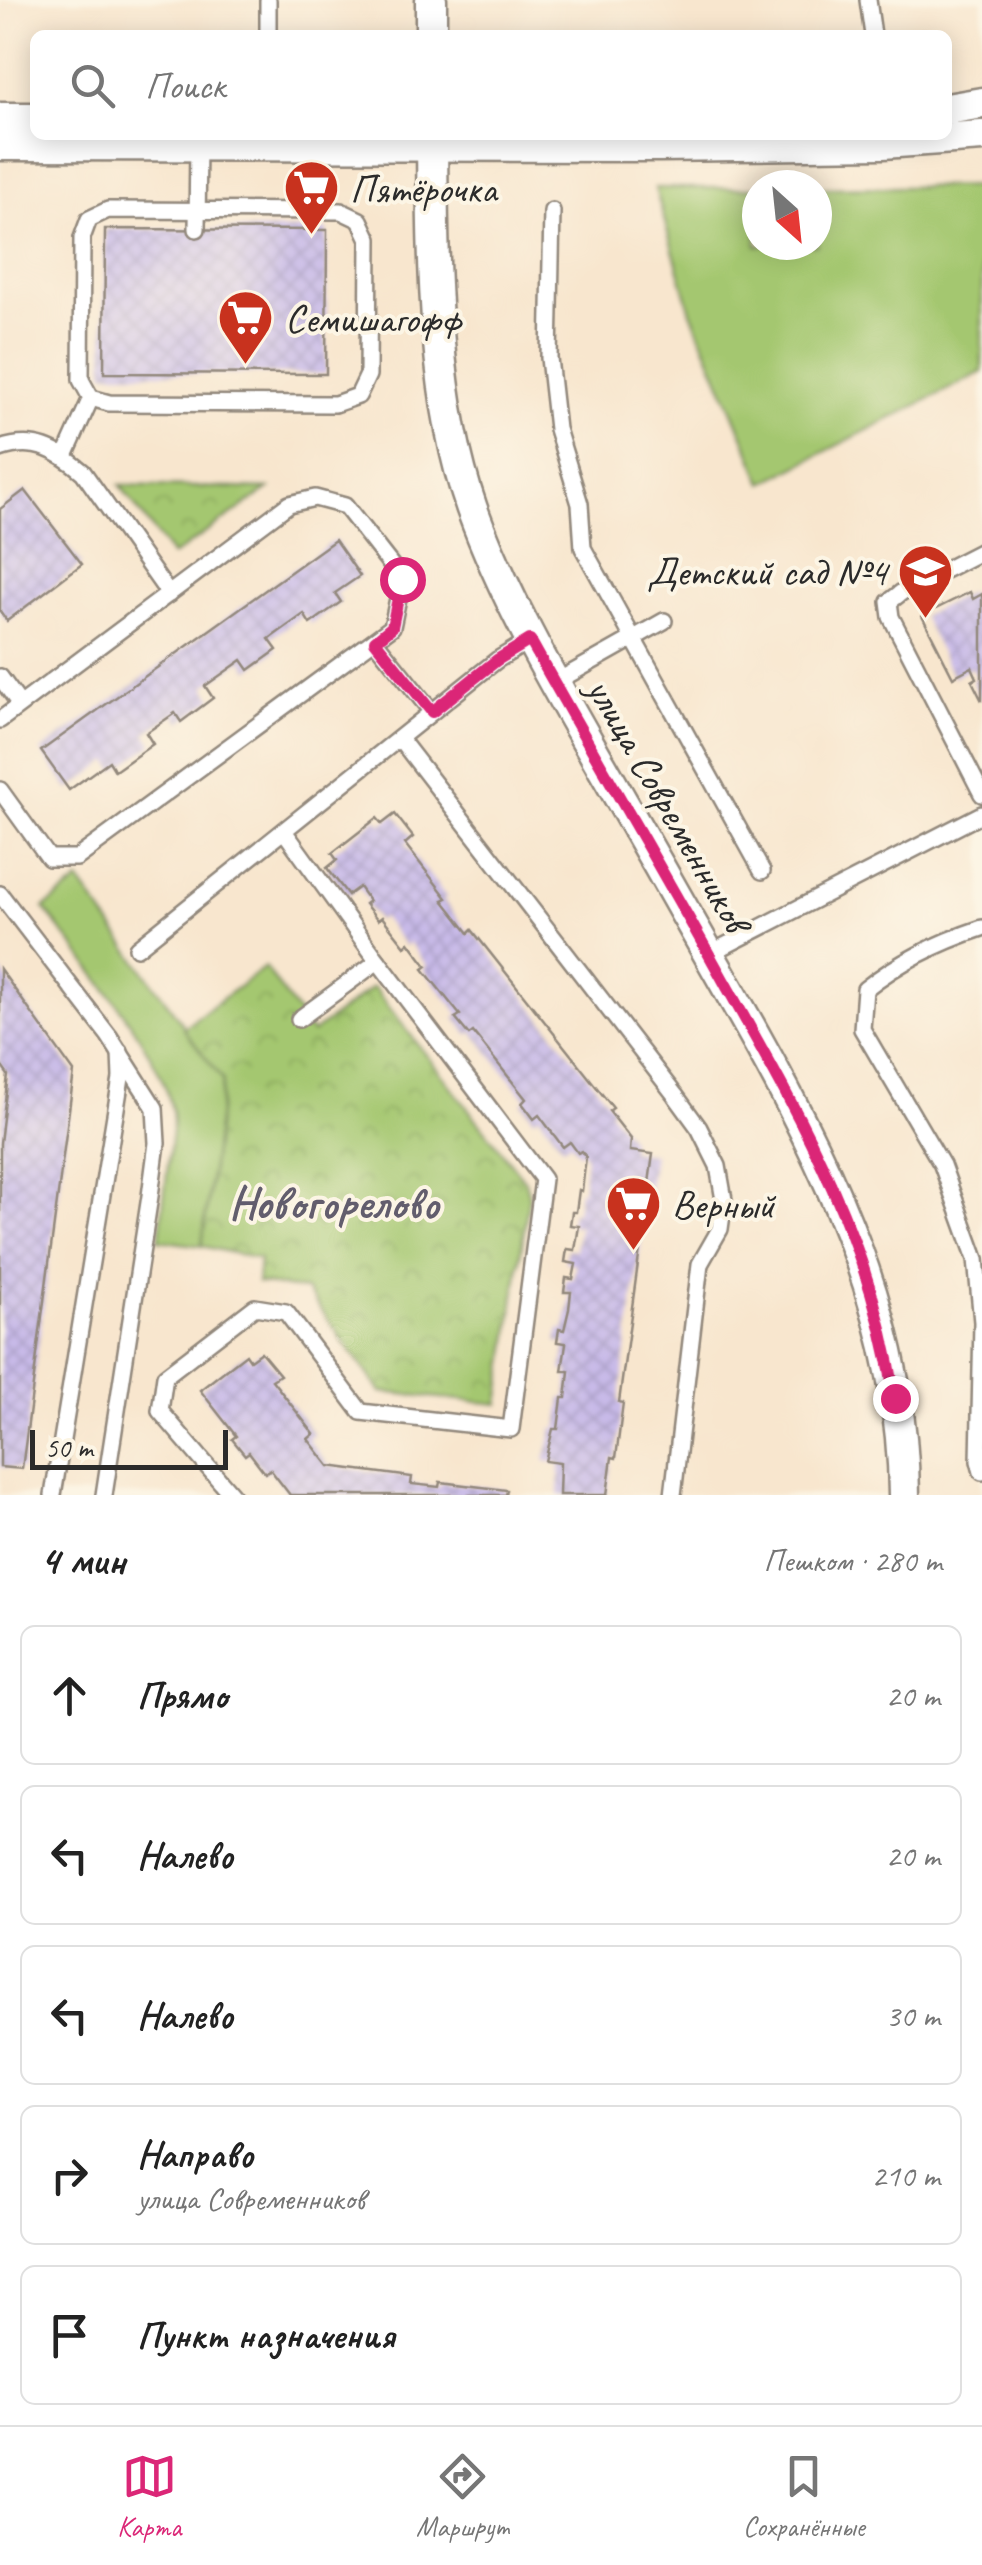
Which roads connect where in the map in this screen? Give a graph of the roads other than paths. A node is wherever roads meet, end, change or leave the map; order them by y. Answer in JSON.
{"nodes":[{"id":1,"x":268,"y":0,"type":"edge"},
{"id":2,"x":430,"y":0,"type":"edge"},
{"id":3,"x":868,"y":0,"type":"edge"},
{"id":4,"x":268,"y":30,"type":"edge"},
{"id":5,"x":431,"y":30,"type":"edge"},
{"id":6,"x":872,"y":30,"type":"edge"},
{"id":7,"x":982,"y":103,"type":"edge"},
{"id":8,"x":952,"y":108,"type":"edge"},
{"id":9,"x":0,"y":118,"type":"edge"},
{"id":10,"x":30,"y":118,"type":"edge"},
{"id":11,"x":982,"y":136,"type":"edge"},
{"id":12,"x":952,"y":138,"type":"edge"},
{"id":13,"x":198,"y":140,"type":"edge"},
{"id":14,"x":267,"y":140,"type":"edge"},
{"id":15,"x":432,"y":140,"type":"edge"},
{"id":16,"x":933,"y":140,"type":"edge"},
{"id":17,"x":0,"y":145,"type":"edge"},
{"id":18,"x":197,"y":211,"type":"junction"},
{"id":19,"x":552,"y":211,"type":"dead end"},
{"id":20,"x":198,"y":229,"type":"dead end"},
{"id":21,"x":92,"y":398,"type":"junction"},
{"id":22,"x":0,"y":449,"type":"edge"},
{"id":23,"x":65,"y":456,"type":"junction"},
{"id":24,"x":982,"y":551,"type":"edge"},
{"id":25,"x":169,"y":594,"type":"junction"},
{"id":26,"x":664,"y":621,"type":"dead end"},
{"id":27,"x":633,"y":638,"type":"junction"},
{"id":28,"x":530,"y":640,"type":"junction"},
{"id":29,"x":375,"y":641,"type":"junction"},
{"id":30,"x":0,"y":677,"type":"edge"},
{"id":31,"x":554,"y":683,"type":"junction"},
{"id":32,"x":19,"y":703,"type":"junction"},
{"id":33,"x":432,"y":712,"type":"junction"},
{"id":34,"x":0,"y":720,"type":"edge"},
{"id":35,"x":400,"y":739,"type":"junction"},
{"id":36,"x":982,"y":750,"type":"edge"},
{"id":37,"x":964,"y":757,"type":"junction"},
{"id":38,"x":0,"y":790,"type":"edge"},
{"id":39,"x":982,"y":794,"type":"edge"},
{"id":40,"x":982,"y":814,"type":"edge"},
{"id":41,"x":284,"y":831,"type":"junction"},
{"id":42,"x":762,"y":871,"type":"dead end"},
{"id":43,"x":0,"y":894,"type":"edge"},
{"id":44,"x":982,"y":928,"type":"edge"},
{"id":45,"x":137,"y":948,"type":"dead end"},
{"id":46,"x":709,"y":954,"type":"junction"},
{"id":47,"x":378,"y":961,"type":"junction"},
{"id":48,"x":298,"y":1019,"type":"dead end"},
{"id":49,"x":120,"y":1052,"type":"junction"},
{"id":50,"x":982,"y":1472,"type":"edge"},
{"id":51,"x":54,"y":1495,"type":"edge"},
{"id":52,"x":104,"y":1495,"type":"edge"},
{"id":53,"x":232,"y":1495,"type":"edge"},
{"id":54,"x":673,"y":1495,"type":"edge"},
{"id":55,"x":904,"y":1495,"type":"edge"}],
"edges":[{"from":1,"to":4,"type":"lane"},
{"from":2,"to":5,"type":"street"},
{"from":3,"to":6,"type":"lane"},
{"from":7,"to":8,"type":"street"},
{"from":9,"to":10,"type":"street"},
{"from":11,"to":12,"type":"street"},
{"from":13,"to":14,"type":"street"},
{"from":13,"to":17,"type":"street"},
{"from":13,"to":18,"type":"lane"},
{"from":14,"to":15,"type":"street"},
{"from":15,"to":16,"type":"street"},
{"from":15,"to":28,"type":"street","name":"улица Современников"},
{"from":18,"to":20,"type":"lane"},
{"from":18,"to":21,"type":"lane"},
{"from":18,"to":21,"type":"lane"},
{"from":19,"to":27,"type":"lane"},
{"from":21,"to":23,"type":"lane"},
{"from":22,"to":23,"type":"lane"},
{"from":23,"to":25,"type":"lane"},
{"from":24,"to":37,"type":"lane"},
{"from":25,"to":29,"type":"lane"},
{"from":25,"to":32,"type":"lane"},
{"from":26,"to":27,"type":"lane"},
{"from":27,"to":31,"type":"lane"},
{"from":27,"to":42,"type":"lane"},
{"from":28,"to":31,"type":"street","name":"улица Современников"},
{"from":28,"to":33,"type":"lane"},
{"from":29,"to":33,"type":"lane"},
{"from":29,"to":38,"type":"lane"},
{"from":30,"to":32,"type":"lane"},
{"from":31,"to":46,"type":"street","name":"улица Современников"},
{"from":32,"to":34,"type":"lane"},
{"from":33,"to":35,"type":"lane"},
{"from":35,"to":41,"type":"lane"},
{"from":35,"to":54,"type":"lane"},
{"from":36,"to":37,"type":"lane"},
{"from":37,"to":39,"type":"lane"},
{"from":40,"to":46,"type":"lane"},
{"from":41,"to":45,"type":"lane"},
{"from":41,"to":47,"type":"lane"},
{"from":43,"to":49,"type":"lane"},
{"from":44,"to":50,"type":"lane"},
{"from":46,"to":55,"type":"street","name":"улица Современников"},
{"from":47,"to":48,"type":"lane"},
{"from":47,"to":53,"type":"lane"},
{"from":49,"to":51,"type":"lane"},
{"from":49,"to":52,"type":"lane"}]}
